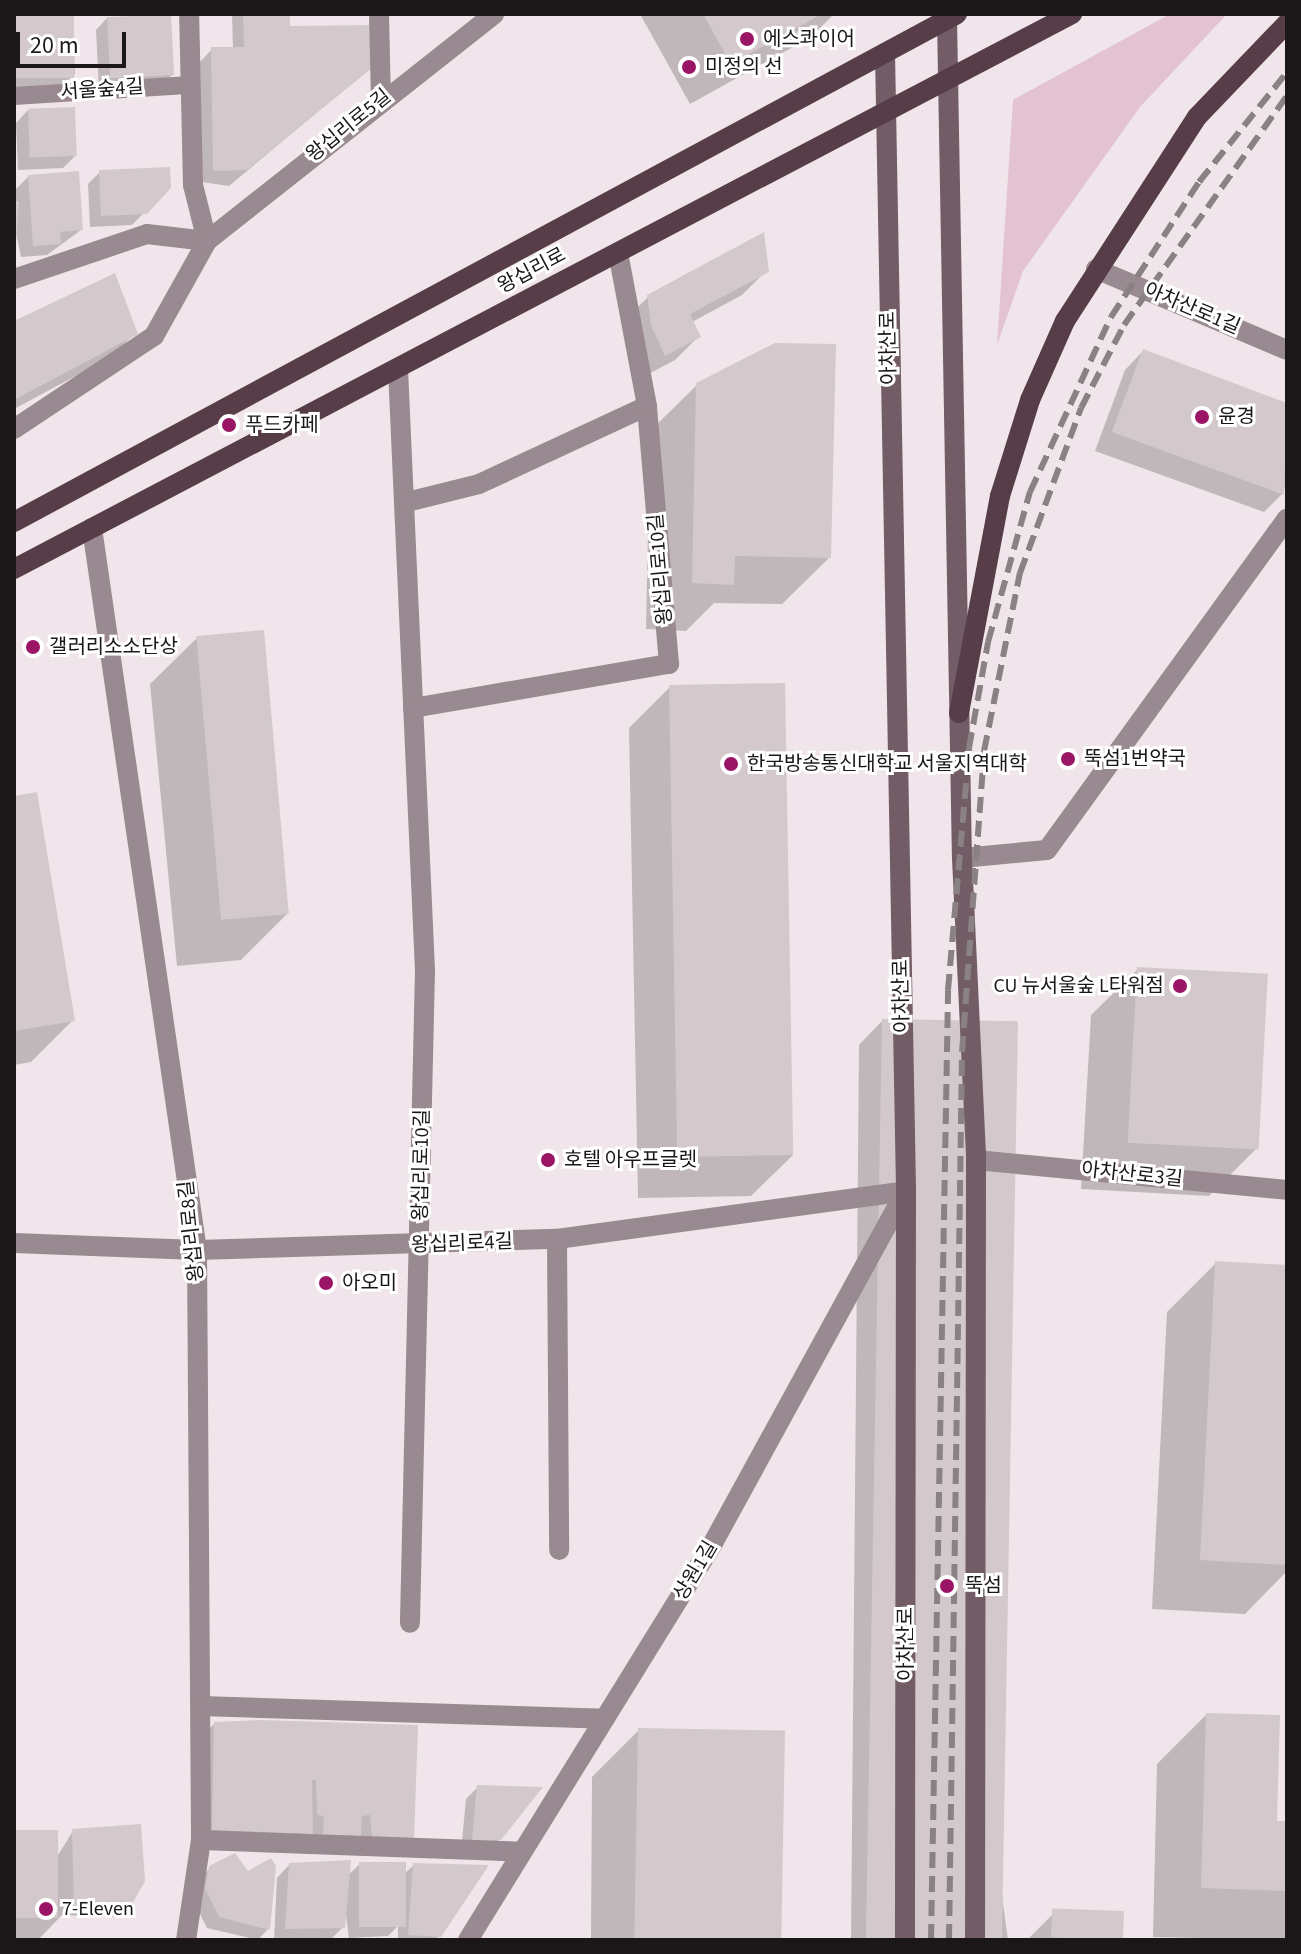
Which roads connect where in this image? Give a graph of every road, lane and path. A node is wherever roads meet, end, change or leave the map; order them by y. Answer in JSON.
{"nodes":[{"id":1,"x":189,"y":14,"type":"edge"},
{"id":2,"x":379,"y":14,"type":"edge"},
{"id":3,"x":494,"y":14,"type":"edge"},
{"id":4,"x":1072,"y":14,"type":"edge"},
{"id":5,"x":952,"y":17,"type":"edge"},
{"id":6,"x":1287,"y":23,"type":"edge"},
{"id":7,"x":885,"y":53,"type":"junction"},
{"id":8,"x":951,"y":78,"type":"junction"},
{"id":9,"x":191,"y":85,"type":"junction"},
{"id":10,"x":14,"y":96,"type":"edge"},
{"id":11,"x":381,"y":100,"type":"junction"},
{"id":12,"x":884,"y":112,"type":"junction"},
{"id":13,"x":207,"y":241,"type":"junction"},
{"id":14,"x":618,"y":253,"type":"junction"},
{"id":15,"x":1096,"y":269,"type":"junction"},
{"id":16,"x":14,"y":279,"type":"edge"},
{"id":17,"x":1287,"y":350,"type":"edge"},
{"id":18,"x":398,"y":369,"type":"junction"},
{"id":19,"x":647,"y":406,"type":"junction"},
{"id":20,"x":14,"y":429,"type":"edge"},
{"id":21,"x":407,"y":502,"type":"junction"},
{"id":22,"x":1287,"y":519,"type":"edge"},
{"id":23,"x":14,"y":522,"type":"edge"},
{"id":24,"x":92,"y":528,"type":"junction"},
{"id":25,"x":14,"y":569,"type":"edge"},
{"id":26,"x":413,"y":708,"type":"junction"},
{"id":27,"x":959,"y":713,"type":"junction"},
{"id":28,"x":962,"y":858,"type":"junction"},
{"id":29,"x":976,"y":1160,"type":"junction"},
{"id":30,"x":1287,"y":1190,"type":"edge"},
{"id":31,"x":906,"y":1191,"type":"junction"},
{"id":32,"x":557,"y":1239,"type":"junction"},
{"id":33,"x":14,"y":1243,"type":"edge"},
{"id":34,"x":421,"y":1246,"type":"junction"},
{"id":35,"x":197,"y":1250,"type":"junction"},
{"id":36,"x":559,"y":1550,"type":"dead end"},
{"id":37,"x":410,"y":1623,"type":"dead end"},
{"id":38,"x":201,"y":1706,"type":"junction"},
{"id":39,"x":605,"y":1719,"type":"junction"},
{"id":40,"x":201,"y":1840,"type":"junction"},
{"id":41,"x":522,"y":1852,"type":"junction"},
{"id":42,"x":186,"y":1940,"type":"edge"},
{"id":43,"x":468,"y":1940,"type":"edge"},
{"id":44,"x":905,"y":1940,"type":"edge"},
{"id":45,"x":975,"y":1940,"type":"edge"}],
"edges":[{"from":1,"to":9,"type":"street"},
{"from":2,"to":11,"type":"street"},
{"from":3,"to":11,"type":"street","name":"왕십리로5길"},
{"from":4,"to":8,"type":"main road","name":"왕십리로"},
{"from":5,"to":7,"type":"main road","name":"왕십리로"},
{"from":5,"to":8,"type":"main road"},
{"from":6,"to":15,"type":"main road"},
{"from":7,"to":12,"type":"main road","name":"아차산로"},
{"from":7,"to":23,"type":"main road","name":"왕십리로"},
{"from":8,"to":12,"type":"main road","name":"왕십리로"},
{"from":8,"to":27,"type":"main road"},
{"from":9,"to":10,"type":"lane","name":"서울숲4길"},
{"from":9,"to":13,"type":"street"},
{"from":11,"to":13,"type":"street","name":"왕십리로5길"},
{"from":12,"to":14,"type":"main road","name":"왕십리로"},
{"from":12,"to":31,"type":"main road","name":"아차산로"},
{"from":13,"to":16,"type":"street"},
{"from":13,"to":20,"type":"street","name":"왕십리로5길"},
{"from":14,"to":18,"type":"main road","name":"왕십리로"},
{"from":14,"to":19,"type":"street","name":"왕십리로10길"},
{"from":15,"to":17,"type":"street","name":"아차산로1길"},
{"from":15,"to":27,"type":"main road"},
{"from":18,"to":21,"type":"street","name":"왕십리로10길"},
{"from":18,"to":24,"type":"main road","name":"왕십리로"},
{"from":19,"to":21,"type":"street"},
{"from":19,"to":26,"type":"street","name":"왕십리로10길"},
{"from":21,"to":26,"type":"street","name":"왕십리로10길"},
{"from":22,"to":28,"type":"street"},
{"from":24,"to":25,"type":"main road","name":"왕십리로"},
{"from":24,"to":35,"type":"street","name":"왕십리로8길"},
{"from":26,"to":34,"type":"street","name":"왕십리로10길"},
{"from":27,"to":28,"type":"main road"},
{"from":28,"to":29,"type":"main road"},
{"from":29,"to":30,"type":"street","name":"아차산로3길"},
{"from":29,"to":45,"type":"main road"},
{"from":31,"to":32,"type":"street","name":"왕십리로4길"},
{"from":31,"to":39,"type":"street","name":"상원1길"},
{"from":31,"to":44,"type":"main road","name":"아차산로"},
{"from":32,"to":34,"type":"street","name":"왕십리로4길"},
{"from":32,"to":36,"type":"street"},
{"from":33,"to":35,"type":"street","name":"왕십리로4길"},
{"from":34,"to":35,"type":"street","name":"왕십리로4길"},
{"from":34,"to":37,"type":"street","name":"왕십리로10길"},
{"from":35,"to":38,"type":"street","name":"왕십리로8길"},
{"from":38,"to":39,"type":"street"},
{"from":38,"to":40,"type":"street","name":"왕십리로8길"},
{"from":39,"to":41,"type":"street","name":"상원1길"},
{"from":40,"to":41,"type":"street"},
{"from":40,"to":42,"type":"street","name":"왕십리로8길"},
{"from":41,"to":43,"type":"street","name":"상원1길"}]}
